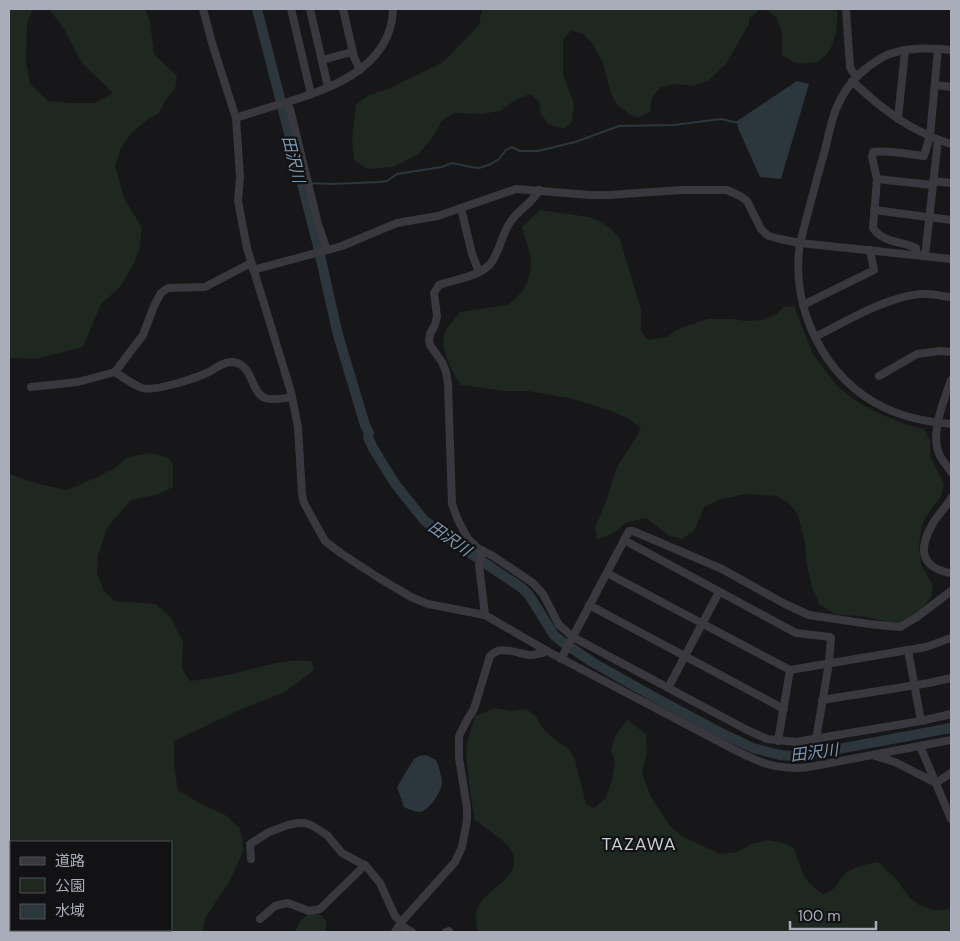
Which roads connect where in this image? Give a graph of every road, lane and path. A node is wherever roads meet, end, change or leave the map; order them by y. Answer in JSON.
{"nodes":[{"id":1,"x":204,"y":9,"type":"edge"},
{"id":2,"x":290,"y":9,"type":"edge"},
{"id":3,"x":310,"y":9,"type":"edge"},
{"id":4,"x":343,"y":9,"type":"edge"},
{"id":5,"x":393,"y":9,"type":"edge"},
{"id":6,"x":846,"y":9,"type":"edge"},
{"id":7,"x":938,"y":49,"type":"junction"},
{"id":8,"x":905,"y":50,"type":"junction"},
{"id":9,"x":951,"y":50,"type":"edge"},
{"id":10,"x":352,"y":52,"type":"junction"},
{"id":11,"x":322,"y":60,"type":"junction"},
{"id":12,"x":360,"y":70,"type":"junction"},
{"id":13,"x":854,"y":79,"type":"junction"},
{"id":14,"x":935,"y":85,"type":"junction"},
{"id":15,"x":328,"y":87,"type":"junction"},
{"id":16,"x":951,"y":87,"type":"edge"},
{"id":17,"x":311,"y":94,"type":"junction"},
{"id":18,"x":290,"y":109,"type":"dead end"},
{"id":19,"x":236,"y":118,"type":"junction"},
{"id":20,"x":898,"y":119,"type":"junction"},
{"id":21,"x":934,"y":138,"type":"junction"},
{"id":22,"x":951,"y":144,"type":"edge"},
{"id":23,"x":877,"y":179,"type":"junction"},
{"id":24,"x":933,"y":183,"type":"junction"},
{"id":25,"x":951,"y":183,"type":"edge"},
{"id":26,"x":539,"y":190,"type":"junction"},
{"id":27,"x":461,"y":208,"type":"junction"},
{"id":28,"x":874,"y":210,"type":"junction"},
{"id":29,"x":929,"y":217,"type":"junction"},
{"id":30,"x":951,"y":220,"type":"edge"},
{"id":31,"x":800,"y":243,"type":"junction"},
{"id":32,"x":327,"y":250,"type":"junction"},
{"id":33,"x":870,"y":250,"type":"junction"},
{"id":34,"x":921,"y":256,"type":"junction"},
{"id":35,"x":951,"y":259,"type":"edge"},
{"id":36,"x":252,"y":267,"type":"junction"},
{"id":37,"x":479,"y":272,"type":"junction"},
{"id":38,"x":951,"y":297,"type":"edge"},
{"id":39,"x":803,"y":305,"type":"junction"},
{"id":40,"x":815,"y":337,"type":"junction"},
{"id":41,"x":951,"y":352,"type":"edge"},
{"id":42,"x":115,"y":372,"type":"junction"},
{"id":43,"x":879,"y":376,"type":"dead end"},
{"id":44,"x":951,"y":380,"type":"edge"},
{"id":45,"x":31,"y":387,"type":"dead end"},
{"id":46,"x":292,"y":397,"type":"junction"},
{"id":47,"x":938,"y":423,"type":"junction"},
{"id":48,"x":951,"y":424,"type":"edge"},
{"id":49,"x":951,"y":472,"type":"edge"},
{"id":50,"x":951,"y":498,"type":"edge"},
{"id":51,"x":624,"y":540,"type":"junction"},
{"id":52,"x":481,"y":552,"type":"junction"},
{"id":53,"x":607,"y":573,"type":"junction"},
{"id":54,"x":951,"y":573,"type":"edge"},
{"id":55,"x":719,"y":592,"type":"junction"},
{"id":56,"x":951,"y":592,"type":"edge"},
{"id":57,"x":589,"y":605,"type":"junction"},
{"id":58,"x":485,"y":615,"type":"junction"},
{"id":59,"x":702,"y":624,"type":"junction"},
{"id":60,"x":572,"y":637,"type":"junction"},
{"id":61,"x":951,"y":638,"type":"edge"},
{"id":62,"x":908,"y":650,"type":"junction"},
{"id":63,"x":547,"y":651,"type":"junction"},
{"id":64,"x":685,"y":655,"type":"junction"},
{"id":65,"x":561,"y":658,"type":"junction"},
{"id":66,"x":829,"y":663,"type":"junction"},
{"id":67,"x":790,"y":670,"type":"junction"},
{"id":68,"x":951,"y":678,"type":"edge"},
{"id":69,"x":915,"y":685,"type":"junction"},
{"id":70,"x":668,"y":688,"type":"junction"},
{"id":71,"x":822,"y":700,"type":"junction"},
{"id":72,"x":784,"y":709,"type":"junction"},
{"id":73,"x":951,"y":714,"type":"edge"},
{"id":74,"x":921,"y":722,"type":"junction"},
{"id":75,"x":816,"y":739,"type":"junction"},
{"id":76,"x":778,"y":740,"type":"junction"},
{"id":77,"x":951,"y":740,"type":"edge"},
{"id":78,"x":920,"y":746,"type":"junction"},
{"id":79,"x":873,"y":755,"type":"junction"},
{"id":80,"x":951,"y":773,"type":"edge"},
{"id":81,"x":936,"y":783,"type":"junction"},
{"id":82,"x":951,"y":819,"type":"edge"},
{"id":83,"x":252,"y":859,"type":"dead end"},
{"id":84,"x":365,"y":865,"type":"junction"},
{"id":85,"x":260,"y":919,"type":"dead end"},
{"id":86,"x":400,"y":923,"type":"junction"},
{"id":87,"x":395,"y":932,"type":"edge"},
{"id":88,"x":412,"y":932,"type":"edge"}],
"edges":[{"from":1,"to":19,"type":"street"},
{"from":2,"to":17,"type":"street"},
{"from":3,"to":11,"type":"street"},
{"from":4,"to":10,"type":"street"},
{"from":5,"to":12,"type":"street"},
{"from":6,"to":13,"type":"street"},
{"from":7,"to":8,"type":"street"},
{"from":7,"to":9,"type":"street"},
{"from":7,"to":14,"type":"street"},
{"from":8,"to":13,"type":"street"},
{"from":8,"to":20,"type":"street"},
{"from":10,"to":11,"type":"street"},
{"from":10,"to":12,"type":"street"},
{"from":11,"to":15,"type":"street"},
{"from":12,"to":15,"type":"street"},
{"from":13,"to":20,"type":"street"},
{"from":13,"to":31,"type":"street"},
{"from":14,"to":16,"type":"street"},
{"from":14,"to":21,"type":"street"},
{"from":15,"to":17,"type":"street"},
{"from":17,"to":19,"type":"street"},
{"from":18,"to":32,"type":"street"},
{"from":19,"to":36,"type":"street"},
{"from":20,"to":21,"type":"street"},
{"from":21,"to":22,"type":"street"},
{"from":21,"to":23,"type":"street"},
{"from":21,"to":24,"type":"street"},
{"from":23,"to":24,"type":"street"},
{"from":23,"to":28,"type":"street"},
{"from":24,"to":25,"type":"street"},
{"from":24,"to":29,"type":"street"},
{"from":26,"to":27,"type":"street"},
{"from":26,"to":31,"type":"street"},
{"from":26,"to":37,"type":"street"},
{"from":27,"to":32,"type":"street"},
{"from":27,"to":37,"type":"street"},
{"from":28,"to":29,"type":"street"},
{"from":28,"to":34,"type":"street"},
{"from":29,"to":30,"type":"street"},
{"from":29,"to":34,"type":"street"},
{"from":31,"to":33,"type":"street"},
{"from":31,"to":39,"type":"street"},
{"from":32,"to":36,"type":"street"},
{"from":33,"to":34,"type":"street"},
{"from":33,"to":39,"type":"street"},
{"from":34,"to":35,"type":"street"},
{"from":36,"to":42,"type":"street"},
{"from":36,"to":46,"type":"street"},
{"from":37,"to":52,"type":"street"},
{"from":38,"to":40,"type":"street"},
{"from":39,"to":40,"type":"street"},
{"from":40,"to":47,"type":"street"},
{"from":41,"to":43,"type":"street"},
{"from":42,"to":45,"type":"street"},
{"from":42,"to":46,"type":"street"},
{"from":44,"to":47,"type":"street"},
{"from":46,"to":58,"type":"street"},
{"from":47,"to":48,"type":"street"},
{"from":47,"to":49,"type":"street"},
{"from":50,"to":54,"type":"street"},
{"from":51,"to":53,"type":"street"},
{"from":51,"to":55,"type":"street"},
{"from":51,"to":56,"type":"street"},
{"from":52,"to":58,"type":"street"},
{"from":52,"to":60,"type":"street"},
{"from":53,"to":57,"type":"street"},
{"from":53,"to":59,"type":"street"},
{"from":55,"to":59,"type":"street"},
{"from":55,"to":66,"type":"street"},
{"from":57,"to":60,"type":"street"},
{"from":57,"to":64,"type":"street"},
{"from":58,"to":63,"type":"street"},
{"from":59,"to":64,"type":"street"},
{"from":59,"to":67,"type":"street"},
{"from":60,"to":65,"type":"street"},
{"from":60,"to":70,"type":"street"},
{"from":61,"to":62,"type":"street"},
{"from":62,"to":66,"type":"street"},
{"from":62,"to":69,"type":"street"},
{"from":63,"to":65,"type":"street"},
{"from":63,"to":86,"type":"street"},
{"from":64,"to":70,"type":"street"},
{"from":64,"to":72,"type":"street"},
{"from":65,"to":79,"type":"street"},
{"from":66,"to":67,"type":"street"},
{"from":66,"to":71,"type":"street"},
{"from":67,"to":72,"type":"street"},
{"from":68,"to":69,"type":"street"},
{"from":69,"to":71,"type":"street"},
{"from":69,"to":74,"type":"street"},
{"from":70,"to":76,"type":"street"},
{"from":71,"to":75,"type":"street"},
{"from":72,"to":76,"type":"street"},
{"from":73,"to":74,"type":"street"},
{"from":74,"to":75,"type":"street"},
{"from":75,"to":76,"type":"street"},
{"from":77,"to":78,"type":"street"},
{"from":78,"to":79,"type":"street"},
{"from":78,"to":81,"type":"street"},
{"from":79,"to":81,"type":"street"},
{"from":80,"to":81,"type":"street"},
{"from":81,"to":82,"type":"street"},
{"from":83,"to":84,"type":"street"},
{"from":84,"to":85,"type":"street"},
{"from":84,"to":86,"type":"street"},
{"from":86,"to":87,"type":"street"},
{"from":86,"to":88,"type":"street"}]}
